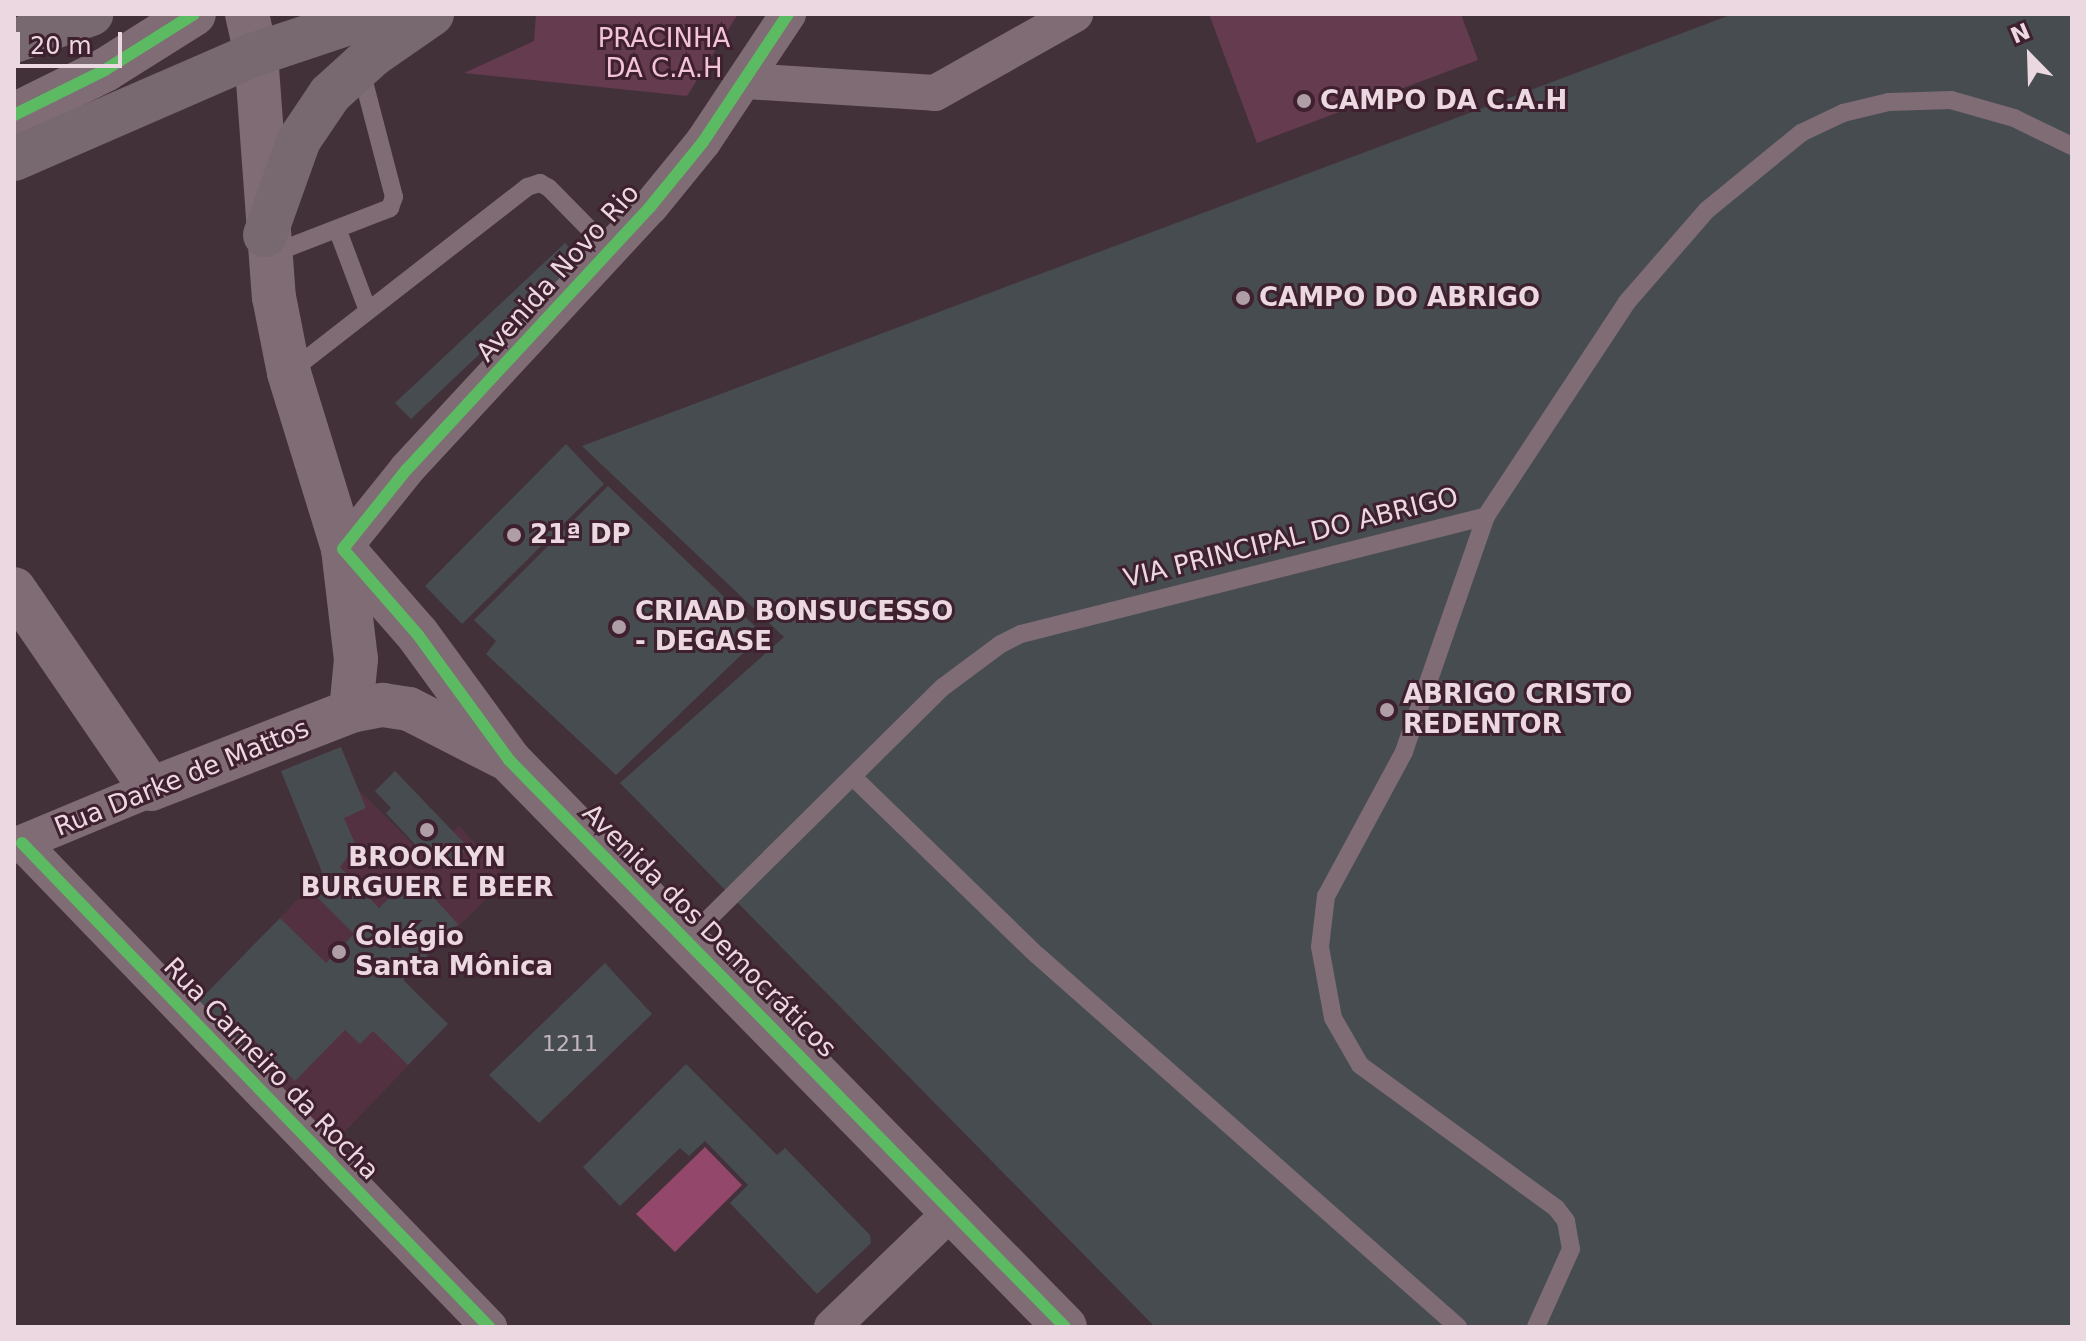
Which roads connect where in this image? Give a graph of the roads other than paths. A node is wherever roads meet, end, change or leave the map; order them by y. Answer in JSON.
{"nodes":[{"id":1,"x":91,"y":14,"type":"edge"},
{"id":2,"x":194,"y":14,"type":"edge"},
{"id":3,"x":376,"y":14,"type":"edge"},
{"id":4,"x":432,"y":14,"type":"edge"},
{"id":5,"x":788,"y":14,"type":"edge"},
{"id":6,"x":1075,"y":14,"type":"edge"},
{"id":7,"x":252,"y":34,"type":"edge"},
{"id":8,"x":14,"y":41,"type":"edge"},
{"id":9,"x":360,"y":67,"type":"junction"},
{"id":10,"x":746,"y":81,"type":"junction"},
{"id":11,"x":14,"y":115,"type":"edge"},
{"id":12,"x":2072,"y":146,"type":"edge"},
{"id":13,"x":14,"y":159,"type":"edge"},
{"id":14,"x":338,"y":231,"type":"junction"},
{"id":15,"x":267,"y":245,"type":"junction"},
{"id":16,"x":611,"y":251,"type":"junction"},
{"id":17,"x":368,"y":311,"type":"junction"},
{"id":18,"x":289,"y":373,"type":"junction"},
{"id":19,"x":1486,"y":516,"type":"junction"},
{"id":20,"x":343,"y":549,"type":"junction"},
{"id":21,"x":14,"y":589,"type":"edge"},
{"id":22,"x":351,"y":711,"type":"junction"},
{"id":23,"x":509,"y":760,"type":"junction"},
{"id":24,"x":853,"y":777,"type":"junction"},
{"id":25,"x":151,"y":789,"type":"junction"},
{"id":26,"x":18,"y":844,"type":"edge"},
{"id":27,"x":687,"y":940,"type":"junction"},
{"id":28,"x":954,"y":1209,"type":"junction"},
{"id":29,"x":489,"y":1327,"type":"edge"},
{"id":30,"x":832,"y":1327,"type":"edge"},
{"id":31,"x":1065,"y":1327,"type":"edge"},
{"id":32,"x":1458,"y":1327,"type":"edge"},
{"id":33,"x":1536,"y":1327,"type":"edge"}],
"edges":[{"from":1,"to":8,"type":"highway"},
{"from":2,"to":11,"type":"street"},
{"from":3,"to":7,"type":"highway"},
{"from":4,"to":9,"type":"highway"},
{"from":5,"to":10,"type":"street","name":"Avenida Novo Rio"},
{"from":6,"to":10,"type":"street"},
{"from":7,"to":13,"type":"highway"},
{"from":7,"to":15,"type":"street","name":"Avenida dos Democráticos"},
{"from":9,"to":14,"type":"lane"},
{"from":9,"to":15,"type":"highway"},
{"from":10,"to":16,"type":"street","name":"Avenida Novo Rio"},
{"from":12,"to":19,"type":"lane","name":"VIA PRINCIPAL DO ABRIGO"},
{"from":14,"to":15,"type":"lane"},
{"from":14,"to":17,"type":"lane"},
{"from":15,"to":18,"type":"street","name":"Avenida dos Democráticos"},
{"from":16,"to":17,"type":"lane"},
{"from":16,"to":20,"type":"street","name":"Avenida Novo Rio"},
{"from":17,"to":18,"type":"lane"},
{"from":18,"to":20,"type":"street","name":"Avenida dos Democráticos"},
{"from":19,"to":24,"type":"lane","name":"VIA PRINCIPAL DO ABRIGO"},
{"from":19,"to":33,"type":"lane"},
{"from":20,"to":22,"type":"street","name":"Avenida dos Democráticos"},
{"from":20,"to":23,"type":"street","name":"Avenida dos Democráticos"},
{"from":21,"to":25,"type":"street"},
{"from":22,"to":23,"type":"street","name":"Avenida dos Democráticos"},
{"from":22,"to":25,"type":"street","name":"Rua Darke de Mattos"},
{"from":23,"to":27,"type":"street","name":"Avenida dos Democráticos"},
{"from":24,"to":27,"type":"lane","name":"VIA PRINCIPAL DO ABRIGO"},
{"from":24,"to":32,"type":"lane"},
{"from":25,"to":26,"type":"street","name":"Rua Darke de Mattos"},
{"from":26,"to":29,"type":"street","name":"Rua Carneiro da Rocha"},
{"from":27,"to":28,"type":"street","name":"Avenida dos Democráticos"},
{"from":28,"to":30,"type":"street"},
{"from":28,"to":31,"type":"street","name":"Avenida dos Democráticos"}]}
